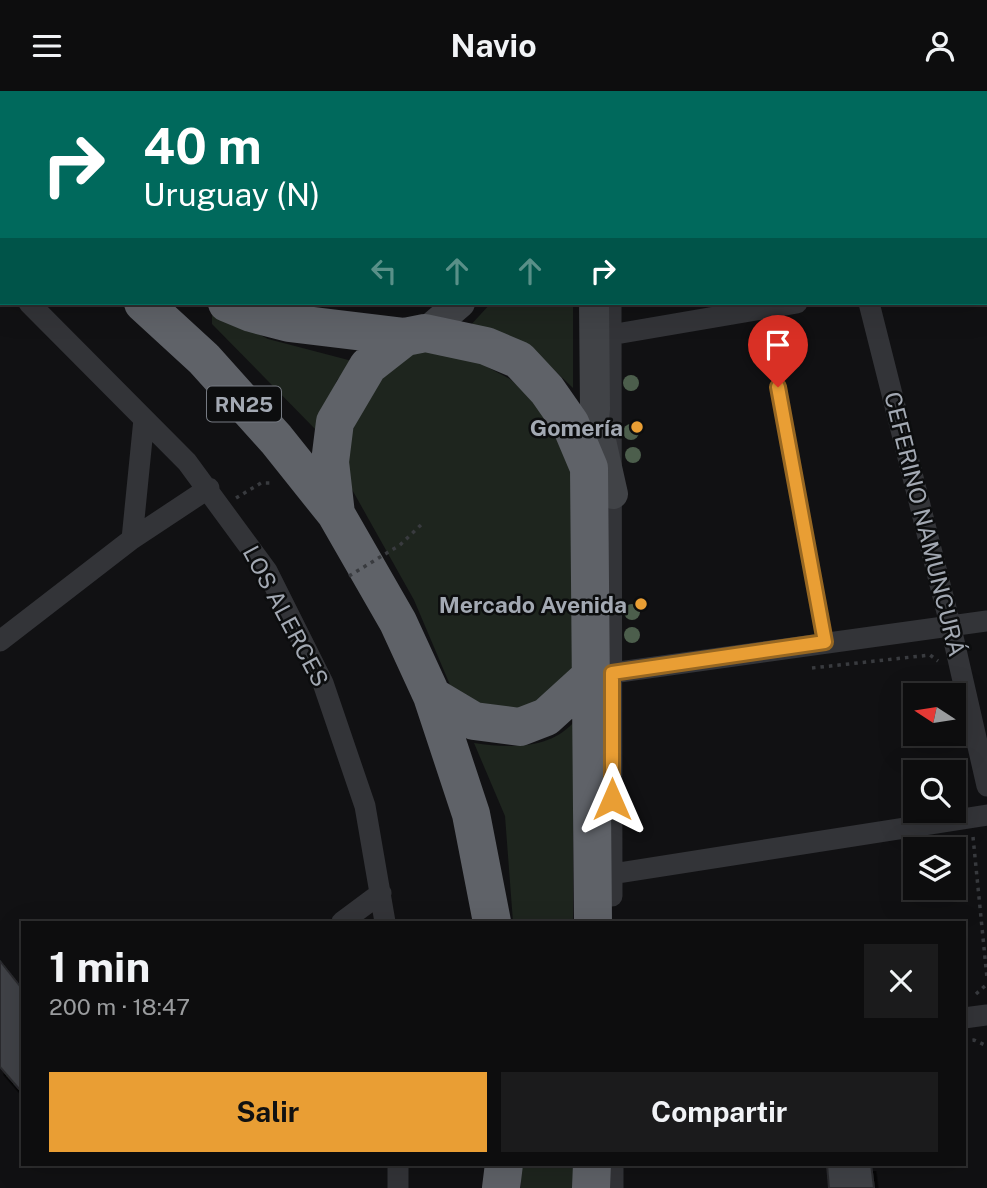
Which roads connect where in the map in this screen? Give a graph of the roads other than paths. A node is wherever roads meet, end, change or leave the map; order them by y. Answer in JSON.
{"nodes":[{"id":1,"x":31,"y":305,"type":"edge"},
{"id":2,"x":145,"y":305,"type":"edge"},
{"id":3,"x":232,"y":305,"type":"edge"},
{"id":4,"x":457,"y":305,"type":"edge"},
{"id":5,"x":594,"y":305,"type":"edge"},
{"id":6,"x":611,"y":305,"type":"edge"},
{"id":7,"x":788,"y":305,"type":"edge"},
{"id":8,"x":870,"y":305,"type":"edge"},
{"id":9,"x":764,"y":310,"type":"junction"},
{"id":10,"x":415,"y":335,"type":"junction"},
{"id":11,"x":610,"y":335,"type":"junction"},
{"id":12,"x":144,"y":419,"type":"junction"},
{"id":13,"x":601,"y":481,"type":"junction"},
{"id":14,"x":209,"y":488,"type":"junction"},
{"id":15,"x":336,"y":514,"type":"junction"},
{"id":16,"x":132,"y":539,"type":"junction"},
{"id":17,"x":987,"y":621,"type":"edge"},
{"id":18,"x":951,"y":628,"type":"junction"},
{"id":19,"x":0,"y":641,"type":"edge"},
{"id":20,"x":825,"y":642,"type":"junction"},
{"id":21,"x":602,"y":674,"type":"junction"},
{"id":22,"x":432,"y":696,"type":"junction"},
{"id":23,"x":987,"y":786,"type":"edge"},
{"id":24,"x":987,"y":815,"type":"edge"},
{"id":25,"x":612,"y":874,"type":"junction"},
{"id":26,"x":381,"y":893,"type":"junction"},
{"id":27,"x":343,"y":921,"type":"edge"},
{"id":28,"x":385,"y":921,"type":"edge"},
{"id":29,"x":492,"y":921,"type":"edge"},
{"id":30,"x":593,"y":921,"type":"edge"},
{"id":31,"x":612,"y":921,"type":"edge"},
{"id":32,"x":987,"y":1014,"type":"edge"},
{"id":33,"x":966,"y":1018,"type":"edge"},
{"id":34,"x":398,"y":1166,"type":"edge"},
{"id":35,"x":504,"y":1166,"type":"edge"},
{"id":36,"x":592,"y":1166,"type":"edge"},
{"id":37,"x":613,"y":1166,"type":"edge"},
{"id":38,"x":398,"y":1188,"type":"edge"},
{"id":39,"x":503,"y":1188,"type":"edge"},
{"id":40,"x":591,"y":1188,"type":"edge"},
{"id":41,"x":613,"y":1188,"type":"edge"}],
"edges":[{"from":1,"to":12,"type":"street","name":"LOS ALERCES"},
{"from":2,"to":15,"type":"highway","number":"RN25"},
{"from":3,"to":10,"type":"highway"},
{"from":4,"to":10,"type":"street"},
{"from":5,"to":13,"type":"street"},
{"from":6,"to":11,"type":"street"},
{"from":7,"to":9,"type":"street"},
{"from":8,"to":18,"type":"street","name":"CEFERINO NAMUNCURÁ"},
{"from":9,"to":11,"type":"street"},
{"from":9,"to":20,"type":"lane"},
{"from":10,"to":13,"type":"highway"},
{"from":10,"to":15,"type":"highway"},
{"from":11,"to":13,"type":"street"},
{"from":12,"to":14,"type":"street","name":"LOS ALERCES"},
{"from":12,"to":16,"type":"street"},
{"from":13,"to":21,"type":"highway"},
{"from":14,"to":16,"type":"street"},
{"from":14,"to":26,"type":"street","name":"LOS ALERCES"},
{"from":15,"to":22,"type":"highway","number":"RN25"},
{"from":16,"to":19,"type":"street"},
{"from":17,"to":18,"type":"street"},
{"from":18,"to":20,"type":"street"},
{"from":18,"to":23,"type":"street","name":"CEFERINO NAMUNCURÁ"},
{"from":20,"to":21,"type":"street"},
{"from":21,"to":22,"type":"highway"},
{"from":21,"to":25,"type":"street"},
{"from":21,"to":30,"type":"highway"},
{"from":22,"to":29,"type":"highway","number":"RN25"},
{"from":24,"to":25,"type":"street"},
{"from":25,"to":31,"type":"street"},
{"from":26,"to":27,"type":"street"},
{"from":26,"to":28,"type":"street","name":"LOS ALERCES"},
{"from":32,"to":33,"type":"street"},
{"from":34,"to":38,"type":"street"},
{"from":35,"to":39,"type":"highway"},
{"from":36,"to":40,"type":"highway"},
{"from":37,"to":41,"type":"street"}]}
